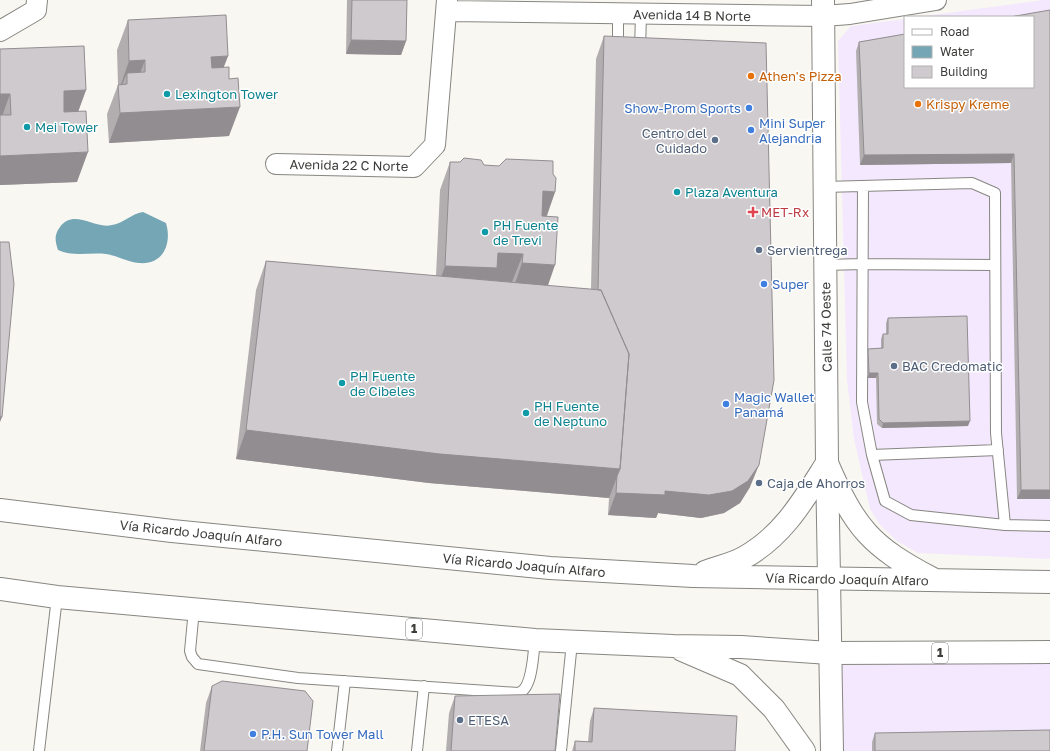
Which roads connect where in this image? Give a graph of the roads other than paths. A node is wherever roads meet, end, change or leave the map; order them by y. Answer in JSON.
{"nodes":[{"id":1,"x":936,"y":0,"type":"edge"},
{"id":2,"x":37,"y":5,"type":"edge"},
{"id":3,"x":447,"y":5,"type":"edge"},
{"id":4,"x":823,"y":8,"type":"edge"},
{"id":5,"x":618,"y":14,"type":"junction"},
{"id":6,"x":641,"y":14,"type":"junction"},
{"id":7,"x":0,"y":31,"type":"edge"},
{"id":8,"x":618,"y":59,"type":"edge"},
{"id":9,"x":640,"y":60,"type":"edge"},
{"id":10,"x":276,"y":164,"type":"dead end"},
{"id":11,"x":863,"y":186,"type":"junction"},
{"id":12,"x":824,"y":187,"type":"junction"},
{"id":13,"x":862,"y":264,"type":"junction"},
{"id":14,"x":825,"y":265,"type":"junction"},
{"id":15,"x":994,"y":265,"type":"junction"},
{"id":16,"x":998,"y":450,"type":"junction"},
{"id":17,"x":872,"y":455,"type":"junction"},
{"id":18,"x":826,"y":463,"type":"junction"},
{"id":19,"x":0,"y":510,"type":"edge"},
{"id":20,"x":1006,"y":525,"type":"junction"},
{"id":21,"x":1050,"y":526,"type":"edge"},
{"id":22,"x":693,"y":576,"type":"junction"},
{"id":23,"x":829,"y":578,"type":"junction"},
{"id":24,"x":938,"y":581,"type":"junction"},
{"id":25,"x":1050,"y":582,"type":"edge"},
{"id":26,"x":0,"y":589,"type":"edge"},
{"id":27,"x":57,"y":597,"type":"junction"},
{"id":28,"x":194,"y":609,"type":"junction"},
{"id":29,"x":536,"y":640,"type":"junction"},
{"id":30,"x":572,"y":642,"type":"junction"},
{"id":31,"x":673,"y":646,"type":"junction"},
{"id":32,"x":1050,"y":652,"type":"edge"},
{"id":33,"x":830,"y":653,"type":"junction"},
{"id":34,"x":345,"y":681,"type":"junction"},
{"id":35,"x":424,"y":686,"type":"junction"},
{"id":36,"x":39,"y":751,"type":"edge"},
{"id":37,"x":337,"y":751,"type":"edge"},
{"id":38,"x":417,"y":751,"type":"edge"},
{"id":39,"x":562,"y":751,"type":"edge"},
{"id":40,"x":804,"y":751,"type":"edge"},
{"id":41,"x":832,"y":751,"type":"edge"}],
"edges":[{"from":1,"to":4,"type":"street","name":"Avenida 14 B Norte"},
{"from":2,"to":7,"type":"street"},
{"from":3,"to":5,"type":"street","name":"Avenida 14 B Norte"},
{"from":3,"to":10,"type":"street","name":"Avenida 22 C Norte"},
{"from":4,"to":6,"type":"street","name":"Avenida 14 B Norte"},
{"from":4,"to":12,"type":"main road","name":"Calle 74 Oeste"},
{"from":5,"to":6,"type":"street","name":"Avenida 14 B Norte"},
{"from":5,"to":8,"type":"lane"},
{"from":6,"to":9,"type":"lane"},
{"from":11,"to":12,"type":"lane"},
{"from":11,"to":13,"type":"lane"},
{"from":11,"to":15,"type":"lane"},
{"from":12,"to":14,"type":"main road","name":"Calle 74 Oeste"},
{"from":13,"to":14,"type":"lane"},
{"from":13,"to":15,"type":"lane"},
{"from":13,"to":17,"type":"lane"},
{"from":14,"to":18,"type":"main road","name":"Calle 74 Oeste"},
{"from":15,"to":16,"type":"lane"},
{"from":16,"to":17,"type":"lane"},
{"from":16,"to":20,"type":"lane"},
{"from":17,"to":20,"type":"lane"},
{"from":18,"to":22,"type":"main road"},
{"from":18,"to":23,"type":"main road","name":"Calle 74 Oeste"},
{"from":18,"to":24,"type":"main road"},
{"from":19,"to":22,"type":"main road","name":"Vía Ricardo Joaquín Alfaro"},
{"from":20,"to":21,"type":"lane"},
{"from":22,"to":23,"type":"main road","name":"Vía Ricardo Joaquín Alfaro"},
{"from":23,"to":24,"type":"main road","name":"Vía Ricardo Joaquín Alfaro"},
{"from":23,"to":33,"type":"main road","name":"Calle 74 Oeste"},
{"from":24,"to":25,"type":"main road","name":"Vía Ricardo Joaquín Alfaro"},
{"from":26,"to":27,"type":"main road","number":"1"},
{"from":27,"to":28,"type":"main road","number":"1"},
{"from":27,"to":36,"type":"lane"},
{"from":28,"to":29,"type":"main road","number":"1"},
{"from":28,"to":34,"type":"lane"},
{"from":29,"to":30,"type":"main road","number":"1"},
{"from":29,"to":35,"type":"lane"},
{"from":30,"to":31,"type":"main road","number":"1"},
{"from":30,"to":39,"type":"lane"},
{"from":31,"to":33,"type":"main road","number":"1"},
{"from":31,"to":40,"type":"main road"},
{"from":32,"to":33,"type":"main road","number":"1"},
{"from":33,"to":41,"type":"main road","name":"Calle 74 Oeste"},
{"from":34,"to":35,"type":"lane"},
{"from":34,"to":37,"type":"lane"},
{"from":35,"to":38,"type":"lane"}]}
